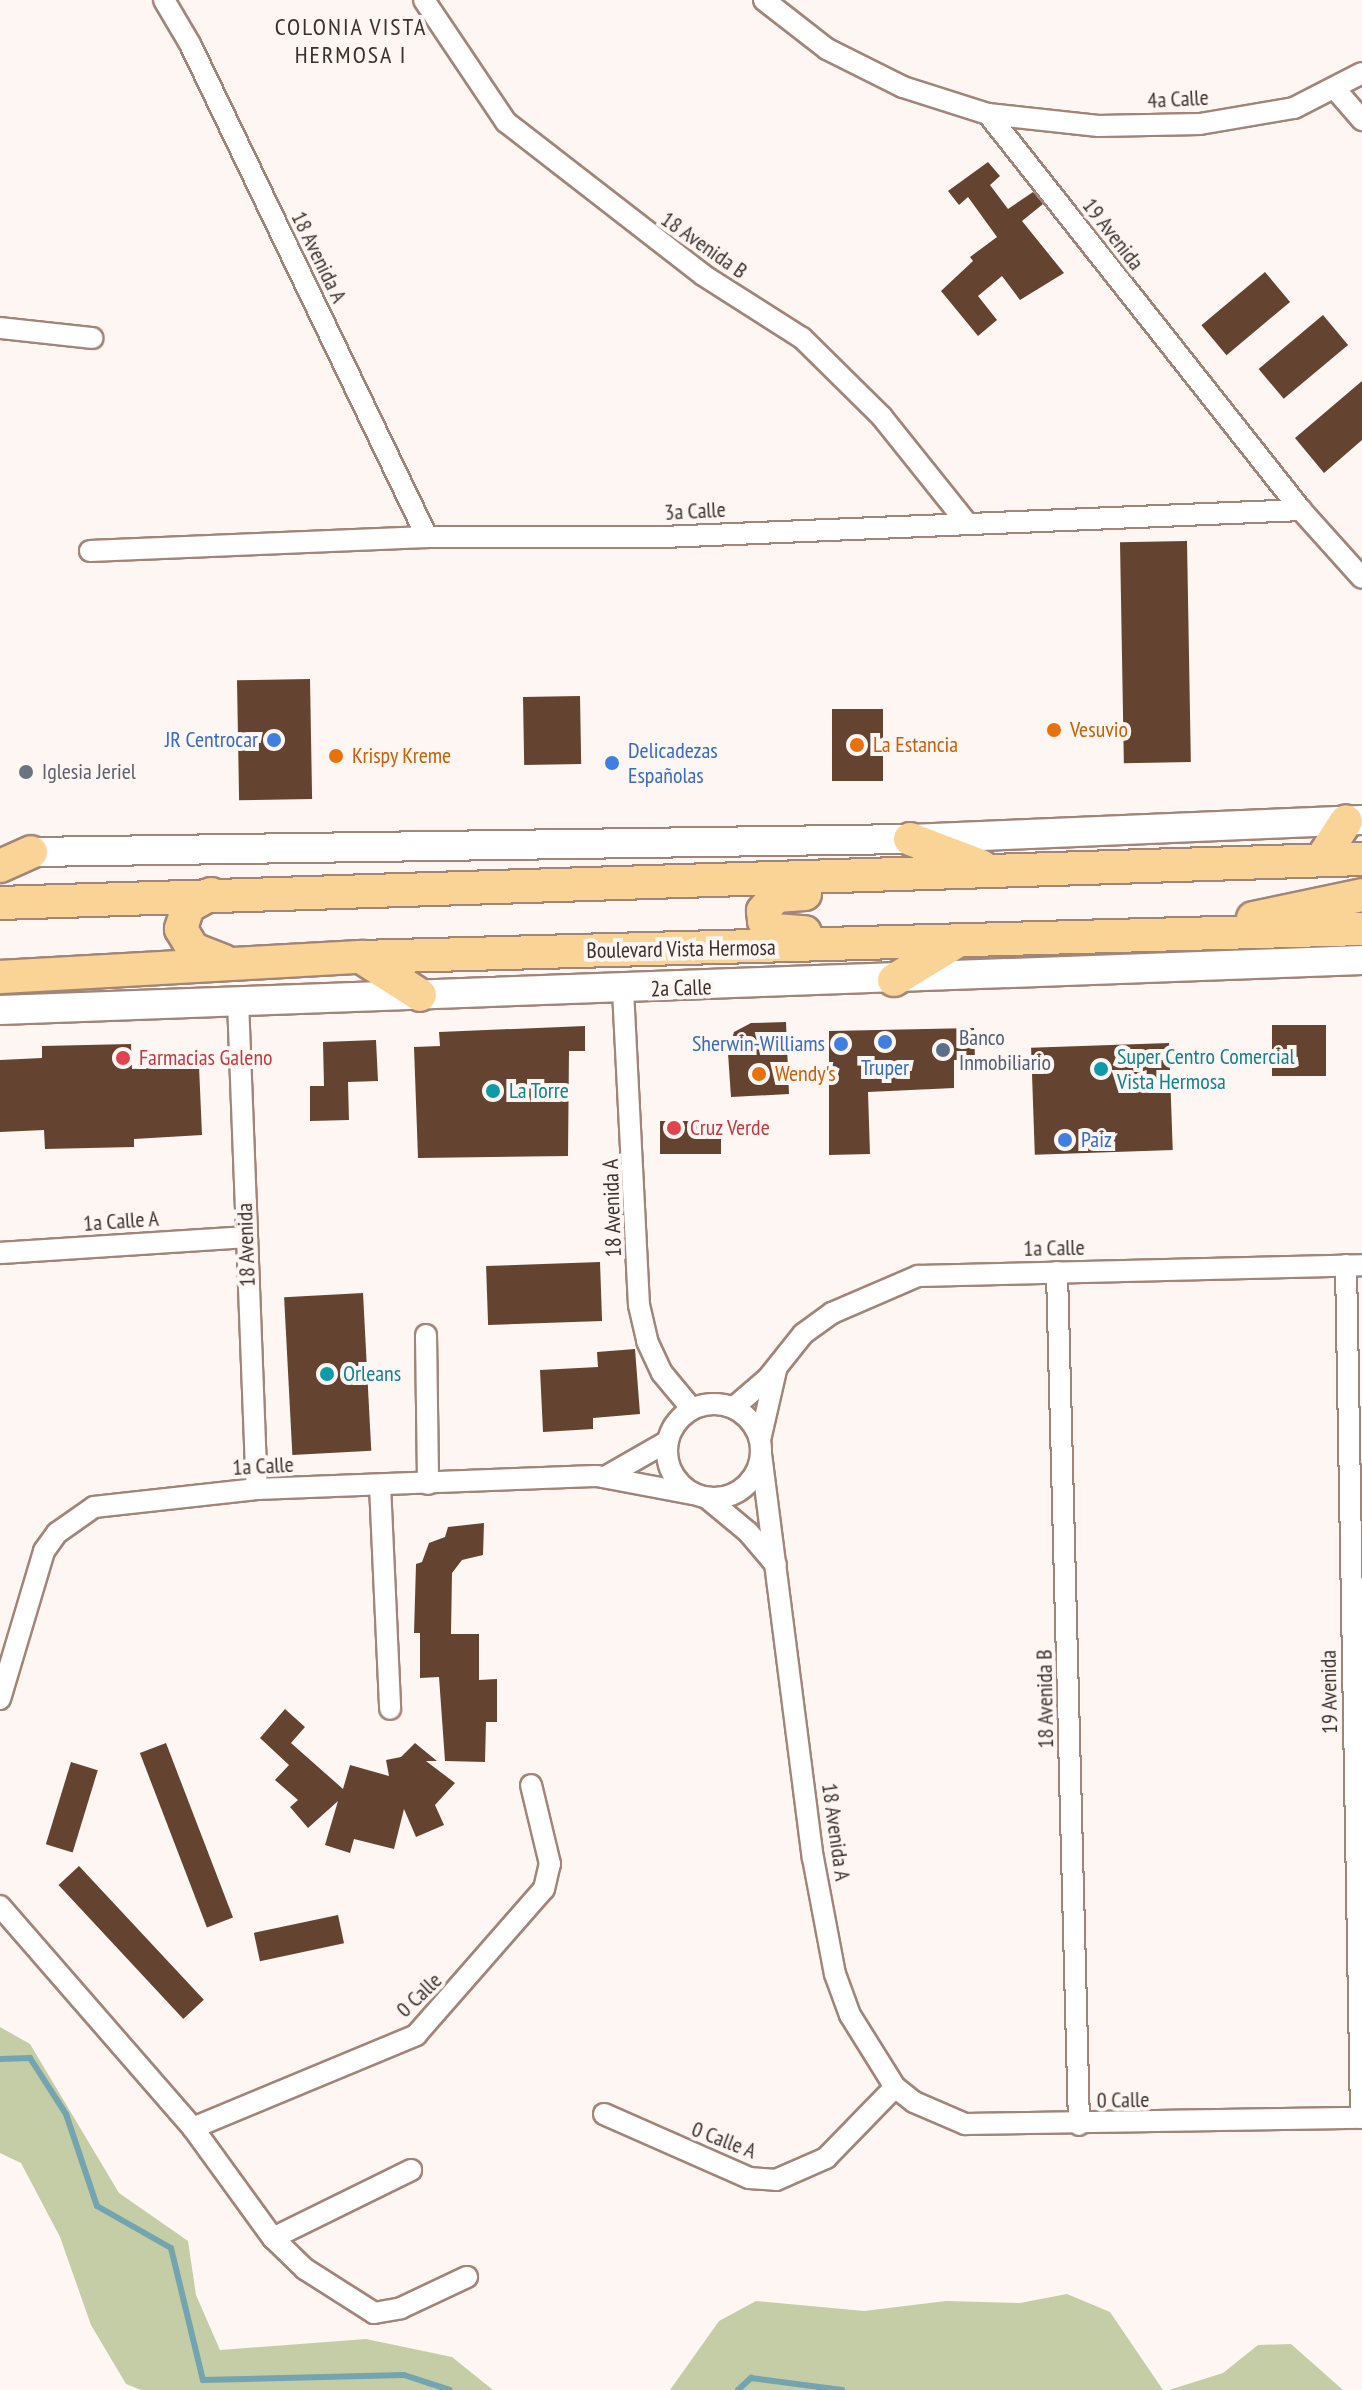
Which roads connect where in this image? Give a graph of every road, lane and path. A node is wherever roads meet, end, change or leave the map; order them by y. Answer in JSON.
{"nodes":[{"id":1,"x":164,"y":0,"type":"edge"},
{"id":2,"x":424,"y":0,"type":"edge"},
{"id":3,"x":764,"y":0,"type":"edge"},
{"id":4,"x":1362,"y":73,"type":"edge"},
{"id":5,"x":1336,"y":90,"type":"junction"},
{"id":6,"x":988,"y":114,"type":"junction"},
{"id":7,"x":1362,"y":120,"type":"edge"},
{"id":8,"x":0,"y":328,"type":"edge"},
{"id":9,"x":92,"y":338,"type":"dead end"},
{"id":10,"x":1301,"y":510,"type":"junction"},
{"id":11,"x":966,"y":522,"type":"junction"},
{"id":12,"x":427,"y":537,"type":"junction"},
{"id":13,"x":90,"y":551,"type":"dead end"},
{"id":14,"x":1362,"y":578,"type":"edge"},
{"id":15,"x":1354,"y":820,"type":"edge"},
{"id":16,"x":910,"y":839,"type":"junction"},
{"id":17,"x":16,"y":851,"type":"edge"},
{"id":18,"x":1361,"y":859,"type":"edge"},
{"id":19,"x":1321,"y":860,"type":"junction"},
{"id":20,"x":0,"y":866,"type":"edge"},
{"id":21,"x":987,"y":869,"type":"junction"},
{"id":22,"x":912,"y":875,"type":"junction"},
{"id":23,"x":211,"y":894,"type":"junction"},
{"id":24,"x":1362,"y":895,"type":"edge"},
{"id":25,"x":0,"y":903,"type":"edge"},
{"id":26,"x":1224,"y":929,"type":"junction"},
{"id":27,"x":1362,"y":929,"type":"edge"},
{"id":28,"x":969,"y":940,"type":"junction"},
{"id":29,"x":849,"y":945,"type":"junction"},
{"id":30,"x":361,"y":957,"type":"junction"},
{"id":31,"x":1362,"y":960,"type":"edge"},
{"id":32,"x":234,"y":964,"type":"junction"},
{"id":33,"x":0,"y":977,"type":"edge"},
{"id":34,"x":894,"y":980,"type":"junction"},
{"id":35,"x":623,"y":990,"type":"junction"},
{"id":36,"x":420,"y":995,"type":"junction"},
{"id":37,"x":238,"y":1001,"type":"junction"},
{"id":38,"x":0,"y":1010,"type":"edge"},
{"id":39,"x":245,"y":1237,"type":"junction"},
{"id":40,"x":0,"y":1253,"type":"edge"},
{"id":41,"x":1354,"y":1265,"type":"edge"},
{"id":42,"x":1057,"y":1272,"type":"junction"},
{"id":43,"x":426,"y":1335,"type":"dead end"},
{"id":44,"x":777,"y":1366,"type":"junction"},
{"id":45,"x":733,"y":1408,"type":"junction"},
{"id":46,"x":692,"y":1409,"type":"junction"},
{"id":47,"x":668,"y":1441,"type":"junction"},
{"id":48,"x":760,"y":1447,"type":"junction"},
{"id":49,"x":607,"y":1476,"type":"junction"},
{"id":50,"x":428,"y":1484,"type":"junction"},
{"id":51,"x":380,"y":1485,"type":"junction"},
{"id":52,"x":257,"y":1489,"type":"junction"},
{"id":53,"x":699,"y":1496,"type":"junction"},
{"id":54,"x":778,"y":1568,"type":"junction"},
{"id":55,"x":0,"y":1699,"type":"edge"},
{"id":56,"x":390,"y":1709,"type":"dead end"},
{"id":57,"x":531,"y":1785,"type":"dead end"},
{"id":58,"x":0,"y":1906,"type":"edge"},
{"id":59,"x":895,"y":2087,"type":"junction"},
{"id":60,"x":604,"y":2114,"type":"dead end"},
{"id":61,"x":1362,"y":2118,"type":"edge"},
{"id":62,"x":1079,"y":2125,"type":"junction"},
{"id":63,"x":193,"y":2128,"type":"junction"},
{"id":64,"x":411,"y":2170,"type":"dead end"},
{"id":65,"x":273,"y":2238,"type":"junction"},
{"id":66,"x":467,"y":2277,"type":"dead end"}],
"edges":[{"from":1,"to":12,"type":"street","name":"18 Avenida A"},
{"from":2,"to":11,"type":"street","name":"18 Avenida B"},
{"from":3,"to":6,"type":"street"},
{"from":4,"to":5,"type":"street","name":"4a Calle"},
{"from":5,"to":6,"type":"street","name":"4a Calle"},
{"from":5,"to":7,"type":"street"},
{"from":6,"to":10,"type":"street","name":"19 Avenida"},
{"from":8,"to":9,"type":"street"},
{"from":10,"to":11,"type":"street","name":"3a Calle"},
{"from":10,"to":14,"type":"street","name":"19 Avenida"},
{"from":11,"to":12,"type":"street","name":"3a Calle"},
{"from":12,"to":13,"type":"street","name":"3a Calle"},
{"from":15,"to":16,"type":"street"},
{"from":15,"to":19,"type":"main road"},
{"from":16,"to":17,"type":"street"},
{"from":16,"to":21,"type":"main road"},
{"from":17,"to":20,"type":"main road"},
{"from":18,"to":19,"type":"main road"},
{"from":19,"to":21,"type":"main road"},
{"from":21,"to":22,"type":"main road"},
{"from":22,"to":23,"type":"main road"},
{"from":22,"to":29,"type":"main road"},
{"from":23,"to":25,"type":"main road"},
{"from":23,"to":32,"type":"main road"},
{"from":24,"to":26,"type":"main road"},
{"from":26,"to":27,"type":"main road","name":"Boulevard Vista Hermosa"},
{"from":26,"to":28,"type":"main road","name":"Boulevard Vista Hermosa"},
{"from":28,"to":29,"type":"main road","name":"Boulevard Vista Hermosa"},
{"from":28,"to":34,"type":"main road"},
{"from":29,"to":30,"type":"main road","name":"Boulevard Vista Hermosa"},
{"from":30,"to":32,"type":"main road","name":"Boulevard Vista Hermosa"},
{"from":30,"to":36,"type":"main road"},
{"from":31,"to":34,"type":"street","name":"2a Calle"},
{"from":32,"to":33,"type":"main road","name":"Boulevard Vista Hermosa"},
{"from":34,"to":35,"type":"street","name":"2a Calle"},
{"from":35,"to":36,"type":"street","name":"2a Calle"},
{"from":35,"to":46,"type":"street","name":"18 Avenida A"},
{"from":36,"to":37,"type":"street","name":"2a Calle"},
{"from":37,"to":38,"type":"street","name":"2a Calle"},
{"from":37,"to":39,"type":"street","name":"18 Avenida"},
{"from":39,"to":40,"type":"street","name":"1a Calle A"},
{"from":39,"to":52,"type":"street","name":"18 Avenida"},
{"from":41,"to":42,"type":"street","name":"1a Calle"},
{"from":41,"to":61,"type":"street","name":"19 Avenida"},
{"from":42,"to":44,"type":"street","name":"1a Calle"},
{"from":42,"to":62,"type":"street","name":"18 Avenida B"},
{"from":43,"to":50,"type":"street"},
{"from":44,"to":45,"type":"street","name":"1a Calle"},
{"from":44,"to":48,"type":"street","name":"1a Calle"},
{"from":45,"to":46,"type":"street"},
{"from":45,"to":48,"type":"street"},
{"from":46,"to":47,"type":"street"},
{"from":47,"to":49,"type":"street","name":"1a Calle"},
{"from":47,"to":53,"type":"street"},
{"from":48,"to":53,"type":"street"},
{"from":48,"to":54,"type":"street","name":"18 Avenida A"},
{"from":49,"to":50,"type":"street","name":"1a Calle"},
{"from":49,"to":53,"type":"street","name":"1a Calle"},
{"from":50,"to":51,"type":"street","name":"1a Calle"},
{"from":51,"to":52,"type":"street","name":"1a Calle"},
{"from":51,"to":56,"type":"street"},
{"from":52,"to":55,"type":"street","name":"1a Calle"},
{"from":53,"to":54,"type":"street"},
{"from":54,"to":59,"type":"street","name":"18 Avenida A"},
{"from":57,"to":63,"type":"street","name":"0 Calle"},
{"from":58,"to":63,"type":"street"},
{"from":59,"to":60,"type":"street","name":"0 Calle A"},
{"from":59,"to":62,"type":"street","name":"0 Calle"},
{"from":61,"to":62,"type":"street","name":"0 Calle"},
{"from":63,"to":65,"type":"street"},
{"from":64,"to":65,"type":"street"},
{"from":65,"to":66,"type":"street"}]}
